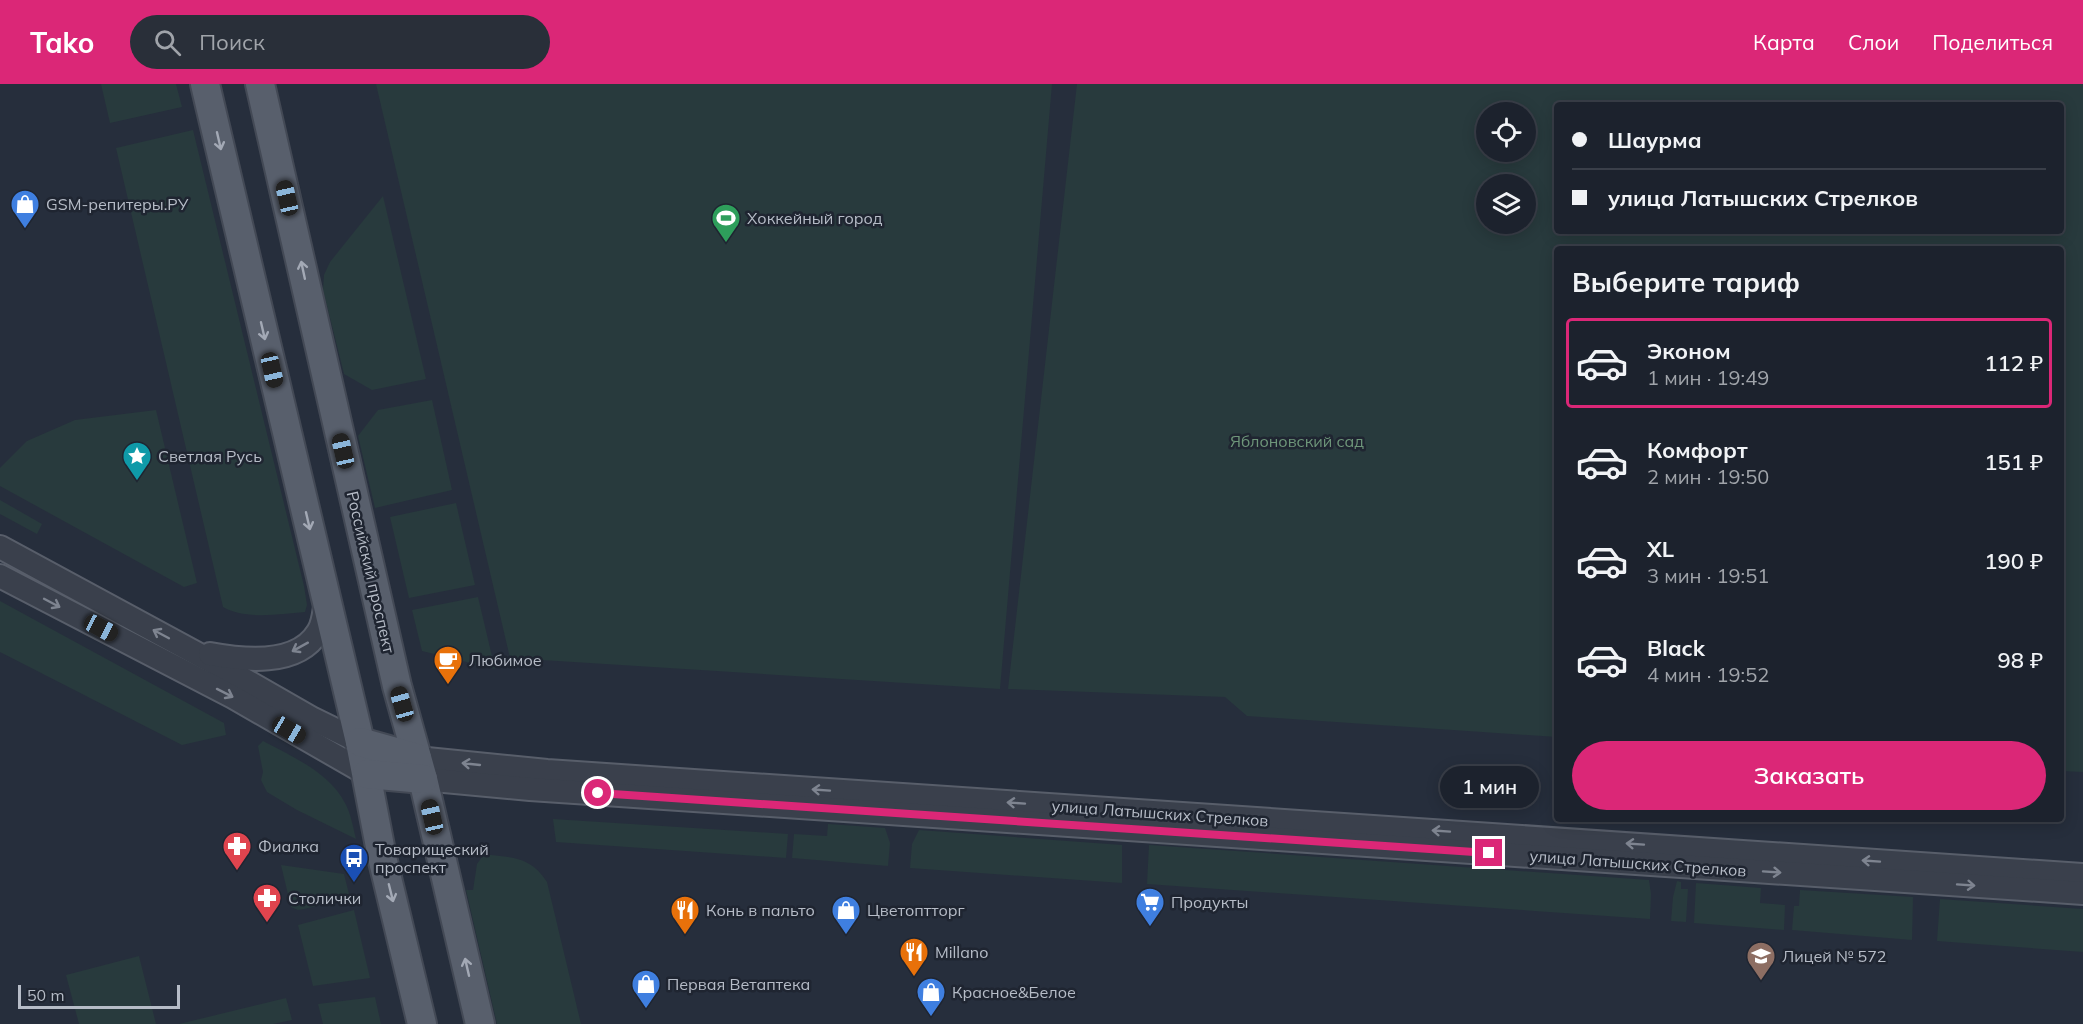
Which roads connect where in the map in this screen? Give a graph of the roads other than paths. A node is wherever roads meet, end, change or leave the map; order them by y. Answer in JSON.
{"nodes":[{"id":1,"x":205,"y":84,"type":"edge"},
{"id":2,"x":260,"y":84,"type":"edge"},
{"id":3,"x":0,"y":547,"type":"edge"},
{"id":4,"x":0,"y":576,"type":"edge"},
{"id":5,"x":326,"y":599,"type":"junction"},
{"id":6,"x":192,"y":651,"type":"junction"},
{"id":7,"x":360,"y":742,"type":"junction"},
{"id":8,"x":420,"y":769,"type":"junction"},
{"id":9,"x":367,"y":774,"type":"junction"},
{"id":10,"x":2083,"y":875,"type":"edge"},
{"id":11,"x":2083,"y":893,"type":"edge"},
{"id":12,"x":422,"y":1024,"type":"edge"},
{"id":13,"x":480,"y":1024,"type":"edge"}],
"edges":[{"from":1,"to":5,"type":"main road","one_way":true},
{"from":8,"to":2,"type":"main road","name":"Российский проспект","one_way":true},
{"from":6,"to":3,"type":"street","one_way":true},
{"from":4,"to":9,"type":"street","one_way":true},
{"from":5,"to":6,"type":"street","one_way":true},
{"from":5,"to":7,"type":"main road"},
{"from":6,"to":7,"type":"street"},
{"from":7,"to":8,"type":"main road"},
{"from":7,"to":9,"type":"main road"},
{"from":8,"to":9,"type":"main road","name":"улица Латышских Стрелков"},
{"from":10,"to":8,"type":"street","name":"улица Латышских Стрелков","one_way":true},
{"from":8,"to":11,"type":"street","name":"улица Латышских Стрелков","one_way":true},
{"from":13,"to":8,"type":"main road","name":"Российский проспект","one_way":true},
{"from":9,"to":12,"type":"main road","one_way":true}]}
